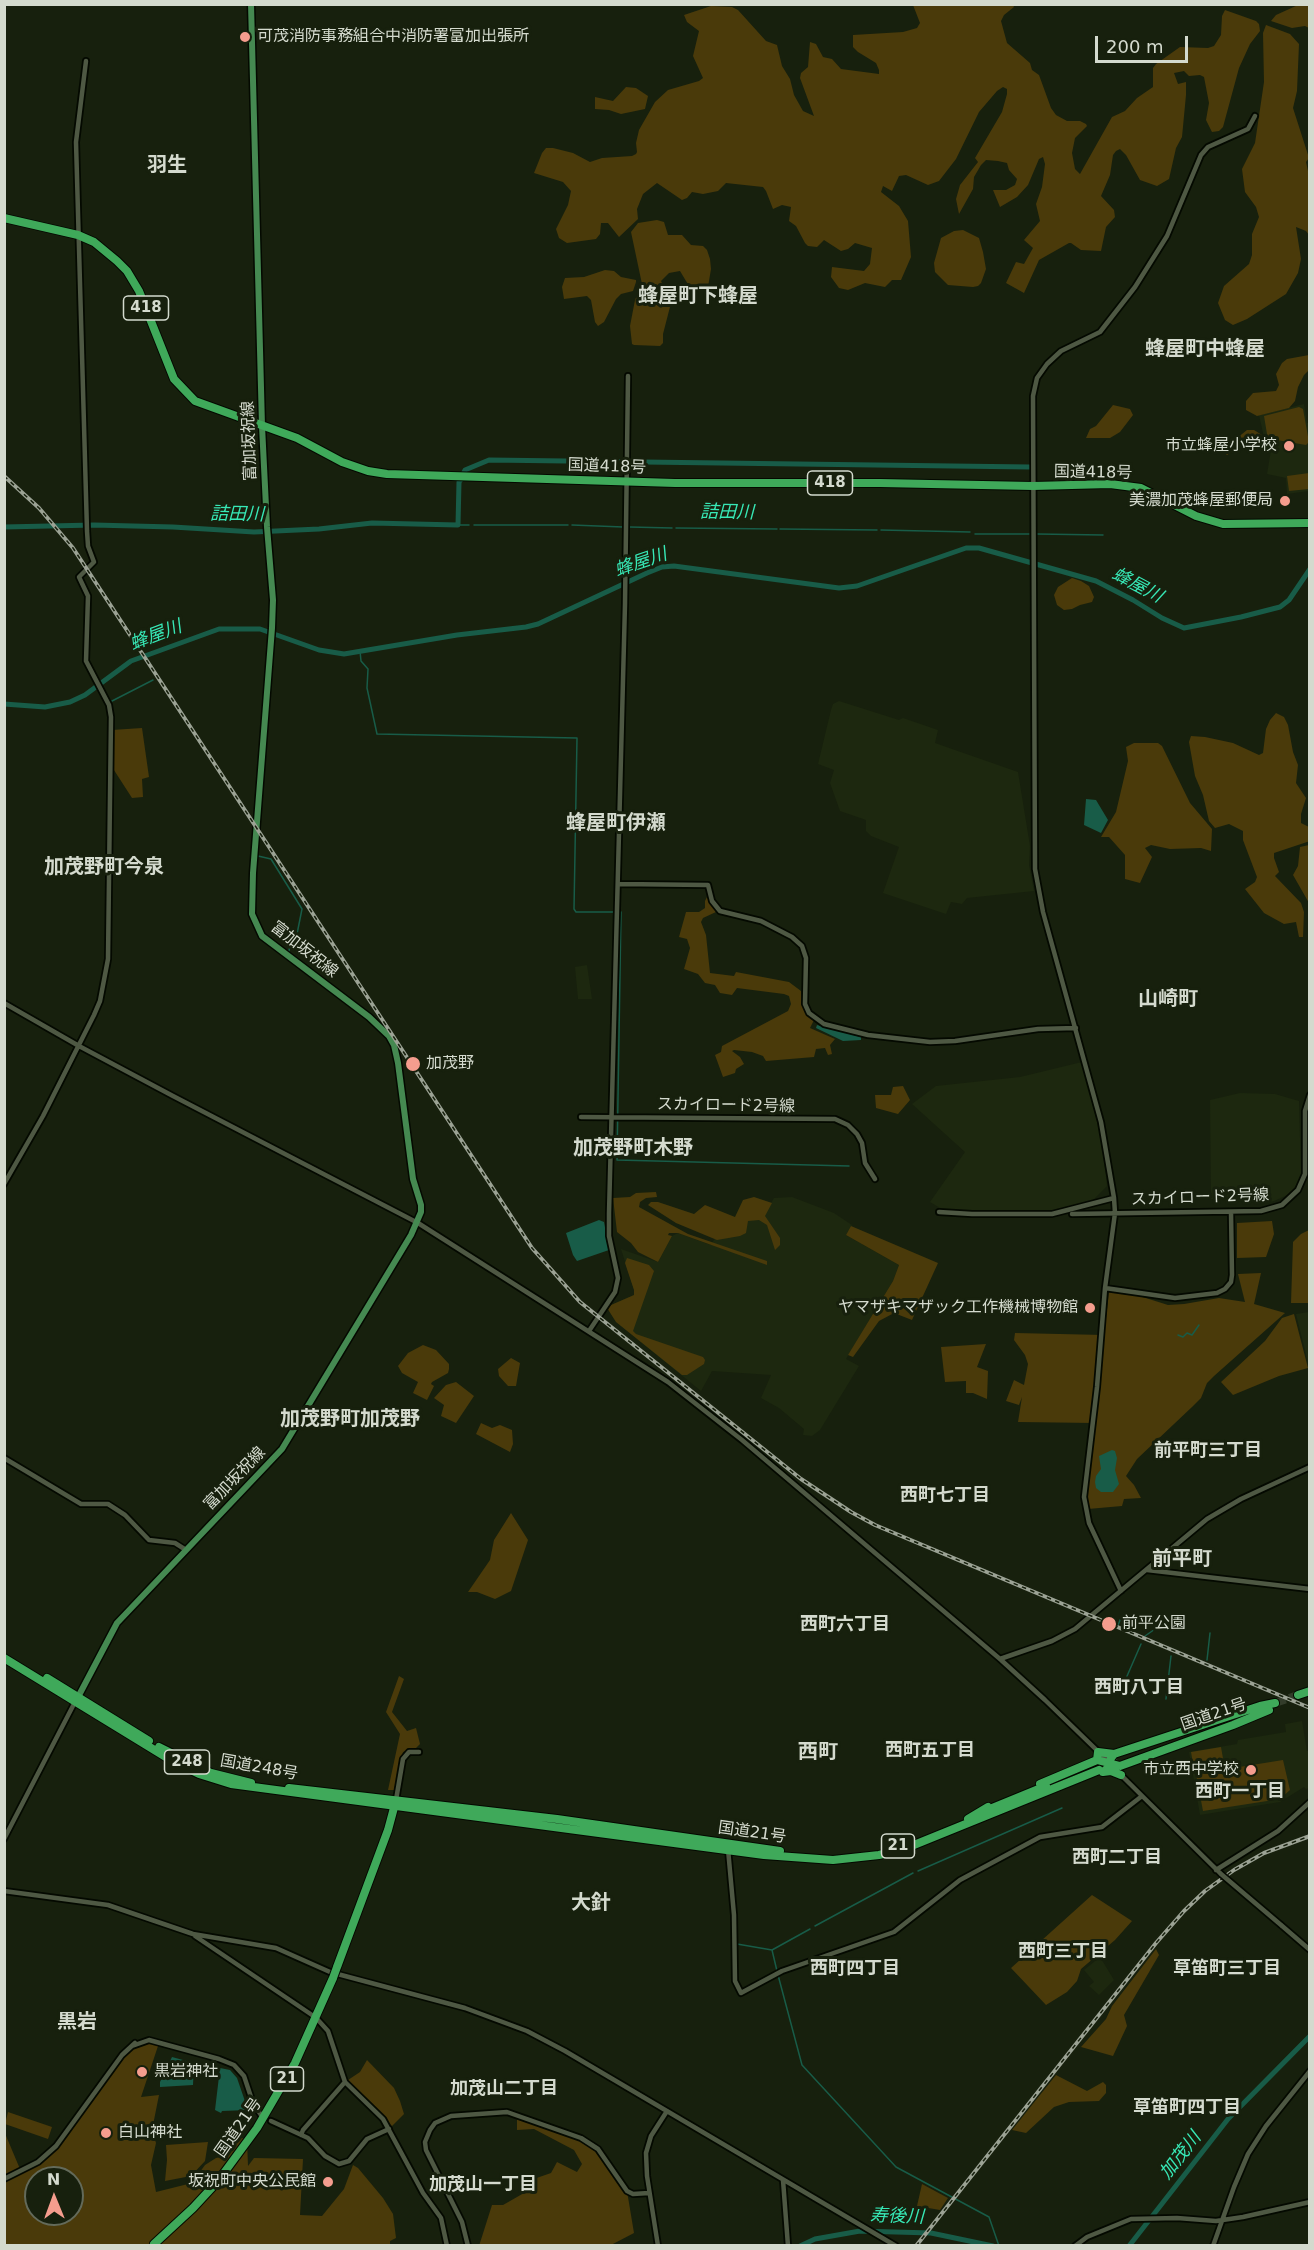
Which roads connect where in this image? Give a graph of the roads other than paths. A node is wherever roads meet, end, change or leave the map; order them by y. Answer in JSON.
{"nodes":[{"id":1,"x":251,"y":4,"type":"edge"},
{"id":2,"x":86,"y":61,"type":"dead end"},
{"id":3,"x":1255,"y":116,"type":"dead end"},
{"id":4,"x":4,"y":218,"type":"edge"},
{"id":5,"x":78,"y":236,"type":"junction"},
{"id":6,"x":628,"y":376,"type":"dead end"},
{"id":7,"x":262,"y":426,"type":"junction"},
{"id":8,"x":627,"y":482,"type":"junction"},
{"id":9,"x":1033,"y":486,"type":"junction"},
{"id":10,"x":1310,"y":523,"type":"edge"},
{"id":11,"x":618,"y":884,"type":"junction"},
{"id":12,"x":4,"y":1003,"type":"edge"},
{"id":13,"x":1076,"y":1028,"type":"junction"},
{"id":14,"x":79,"y":1046,"type":"junction"},
{"id":15,"x":1310,"y":1095,"type":"edge"},
{"id":16,"x":616,"y":1116,"type":"junction"},
{"id":17,"x":581,"y":1117,"type":"dead end"},
{"id":18,"x":875,"y":1179,"type":"dead end"},
{"id":19,"x":4,"y":1184,"type":"edge"},
{"id":20,"x":1114,"y":1198,"type":"junction"},
{"id":21,"x":939,"y":1212,"type":"dead end"},
{"id":22,"x":1232,"y":1212,"type":"junction"},
{"id":23,"x":1115,"y":1213,"type":"junction"},
{"id":24,"x":1071,"y":1214,"type":"dead end"},
{"id":25,"x":418,"y":1223,"type":"junction"},
{"id":26,"x":1105,"y":1288,"type":"junction"},
{"id":27,"x":589,"y":1331,"type":"junction"},
{"id":28,"x":4,"y":1458,"type":"edge"},
{"id":29,"x":1310,"y":1467,"type":"edge"},
{"id":30,"x":186,"y":1550,"type":"junction"},
{"id":31,"x":1147,"y":1570,"type":"junction"},
{"id":32,"x":1310,"y":1589,"type":"edge"},
{"id":33,"x":1121,"y":1591,"type":"junction"},
{"id":34,"x":4,"y":1653,"type":"edge"},
{"id":35,"x":4,"y":1658,"type":"edge"},
{"id":36,"x":1000,"y":1659,"type":"junction"},
{"id":37,"x":1310,"y":1691,"type":"edge"},
{"id":38,"x":1303,"y":1697,"type":"tunnel mouth"},
{"id":39,"x":77,"y":1699,"type":"junction"},
{"id":40,"x":419,"y":1752,"type":"dead end"},
{"id":41,"x":1119,"y":1760,"type":"junction"},
{"id":42,"x":1099,"y":1764,"type":"junction"},
{"id":43,"x":1110,"y":1764,"type":"junction"},
{"id":44,"x":1121,"y":1776,"type":"junction"},
{"id":45,"x":1142,"y":1796,"type":"junction"},
{"id":46,"x":1310,"y":1802,"type":"edge"},
{"id":47,"x":395,"y":1803,"type":"junction"},
{"id":48,"x":4,"y":1839,"type":"edge"},
{"id":49,"x":727,"y":1847,"type":"junction"},
{"id":50,"x":1219,"y":1872,"type":"junction"},
{"id":51,"x":4,"y":1890,"type":"edge"},
{"id":52,"x":193,"y":1934,"type":"junction"},
{"id":53,"x":1310,"y":1950,"type":"edge"},
{"id":54,"x":312,"y":2015,"type":"dead end"},
{"id":55,"x":318,"y":2020,"type":"dead end"},
{"id":56,"x":1310,"y":2071,"type":"edge"},
{"id":57,"x":345,"y":2082,"type":"junction"},
{"id":58,"x":667,"y":2111,"type":"junction"},
{"id":59,"x":261,"y":2115,"type":"dead end"},
{"id":60,"x":271,"y":2121,"type":"dead end"},
{"id":61,"x":389,"y":2129,"type":"junction"},
{"id":62,"x":301,"y":2135,"type":"junction"},
{"id":63,"x":4,"y":2179,"type":"edge"},
{"id":64,"x":783,"y":2180,"type":"junction"},
{"id":65,"x":649,"y":2193,"type":"junction"},
{"id":66,"x":1310,"y":2202,"type":"edge"},
{"id":67,"x":1222,"y":2220,"type":"junction"},
{"id":68,"x":154,"y":2244,"type":"edge"},
{"id":69,"x":1076,"y":2245,"type":"edge"},
{"id":70,"x":447,"y":2246,"type":"edge"},
{"id":71,"x":468,"y":2246,"type":"edge"},
{"id":72,"x":658,"y":2246,"type":"edge"},
{"id":73,"x":788,"y":2246,"type":"edge"},
{"id":74,"x":896,"y":2246,"type":"edge"},
{"id":75,"x":1213,"y":2246,"type":"edge"}],
"edges":[{"from":1,"to":7,"type":"main road","name":"富加坂祝線"},
{"from":2,"to":5,"type":"street"},
{"from":3,"to":9,"type":"street"},
{"from":4,"to":5,"type":"highway","name":"国道418号","number":"418"},
{"from":5,"to":7,"type":"highway","name":"国道418号","number":"418"},
{"from":5,"to":14,"type":"street"},
{"from":6,"to":8,"type":"street"},
{"from":7,"to":8,"type":"highway","name":"国道418号","number":"418"},
{"from":7,"to":25,"type":"main road","name":"富加坂祝線"},
{"from":8,"to":9,"type":"highway","name":"国道418号","number":"418"},
{"from":8,"to":11,"type":"street"},
{"from":9,"to":10,"type":"highway","name":"国道418号","number":"418"},
{"from":9,"to":13,"type":"street"},
{"from":11,"to":13,"type":"street"},
{"from":11,"to":16,"type":"street"},
{"from":12,"to":14,"type":"street"},
{"from":13,"to":20,"type":"street"},
{"from":14,"to":19,"type":"street"},
{"from":14,"to":25,"type":"street"},
{"from":15,"to":22,"type":"street","name":"スカイロード2号線"},
{"from":16,"to":17,"type":"street","name":"スカイロード2号線"},
{"from":16,"to":18,"type":"street","name":"スカイロード2号線"},
{"from":16,"to":27,"type":"street"},
{"from":20,"to":21,"type":"street"},
{"from":20,"to":23,"type":"street"},
{"from":22,"to":23,"type":"street","name":"スカイロード2号線"},
{"from":22,"to":26,"type":"street"},
{"from":23,"to":24,"type":"street","name":"スカイロード2号線"},
{"from":23,"to":26,"type":"street"},
{"from":25,"to":27,"type":"street"},
{"from":25,"to":30,"type":"main road","name":"富加坂祝線"},
{"from":26,"to":33,"type":"street"},
{"from":27,"to":36,"type":"street"},
{"from":28,"to":30,"type":"street"},
{"from":29,"to":31,"type":"street"},
{"from":30,"to":39,"type":"main road","name":"富加坂祝線"},
{"from":31,"to":32,"type":"street"},
{"from":31,"to":33,"type":"street"},
{"from":33,"to":36,"type":"street"},
{"from":34,"to":39,"type":"highway","name":"国道248号","number":"248"},
{"from":35,"to":39,"type":"highway","name":"国道248号","number":"248"},
{"from":36,"to":42,"type":"street"},
{"from":37,"to":38,"type":"highway"},
{"from":39,"to":47,"type":"highway","name":"国道248号","number":"248"},
{"from":39,"to":48,"type":"street"},
{"from":40,"to":47,"type":"street"},
{"from":41,"to":41,"type":"highway","name":"国道21号"},
{"from":41,"to":42,"type":"highway"},
{"from":41,"to":43,"type":"highway"},
{"from":41,"to":44,"type":"highway"},
{"from":42,"to":43,"type":"highway"},
{"from":42,"to":43,"type":"highway"},
{"from":42,"to":44,"type":"highway"},
{"from":42,"to":49,"type":"highway","name":"国道21号","number":"21"},
{"from":42,"to":49,"type":"highway","name":"国道21号","number":"21"},
{"from":43,"to":44,"type":"street"},
{"from":44,"to":45,"type":"street"},
{"from":45,"to":49,"type":"street"},
{"from":45,"to":50,"type":"street"},
{"from":46,"to":50,"type":"street"},
{"from":47,"to":49,"type":"highway","name":"国道21号","number":"21"},
{"from":47,"to":68,"type":"highway","name":"国道21号","number":"21","bridge":true},
{"from":50,"to":53,"type":"street","bridge":true},
{"from":51,"to":52,"type":"street"},
{"from":52,"to":54,"type":"street"},
{"from":52,"to":58,"type":"street"},
{"from":55,"to":57,"type":"street"},
{"from":56,"to":67,"type":"street"},
{"from":57,"to":61,"type":"street"},
{"from":57,"to":62,"type":"street"},
{"from":58,"to":64,"type":"street"},
{"from":58,"to":65,"type":"street"},
{"from":59,"to":63,"type":"street"},
{"from":60,"to":62,"type":"street"},
{"from":61,"to":62,"type":"street"},
{"from":61,"to":70,"type":"street"},
{"from":64,"to":73,"type":"street"},
{"from":64,"to":74,"type":"street"},
{"from":65,"to":71,"type":"street"},
{"from":65,"to":72,"type":"street"},
{"from":66,"to":67,"type":"street"},
{"from":67,"to":69,"type":"street"},
{"from":67,"to":75,"type":"street"}]}
